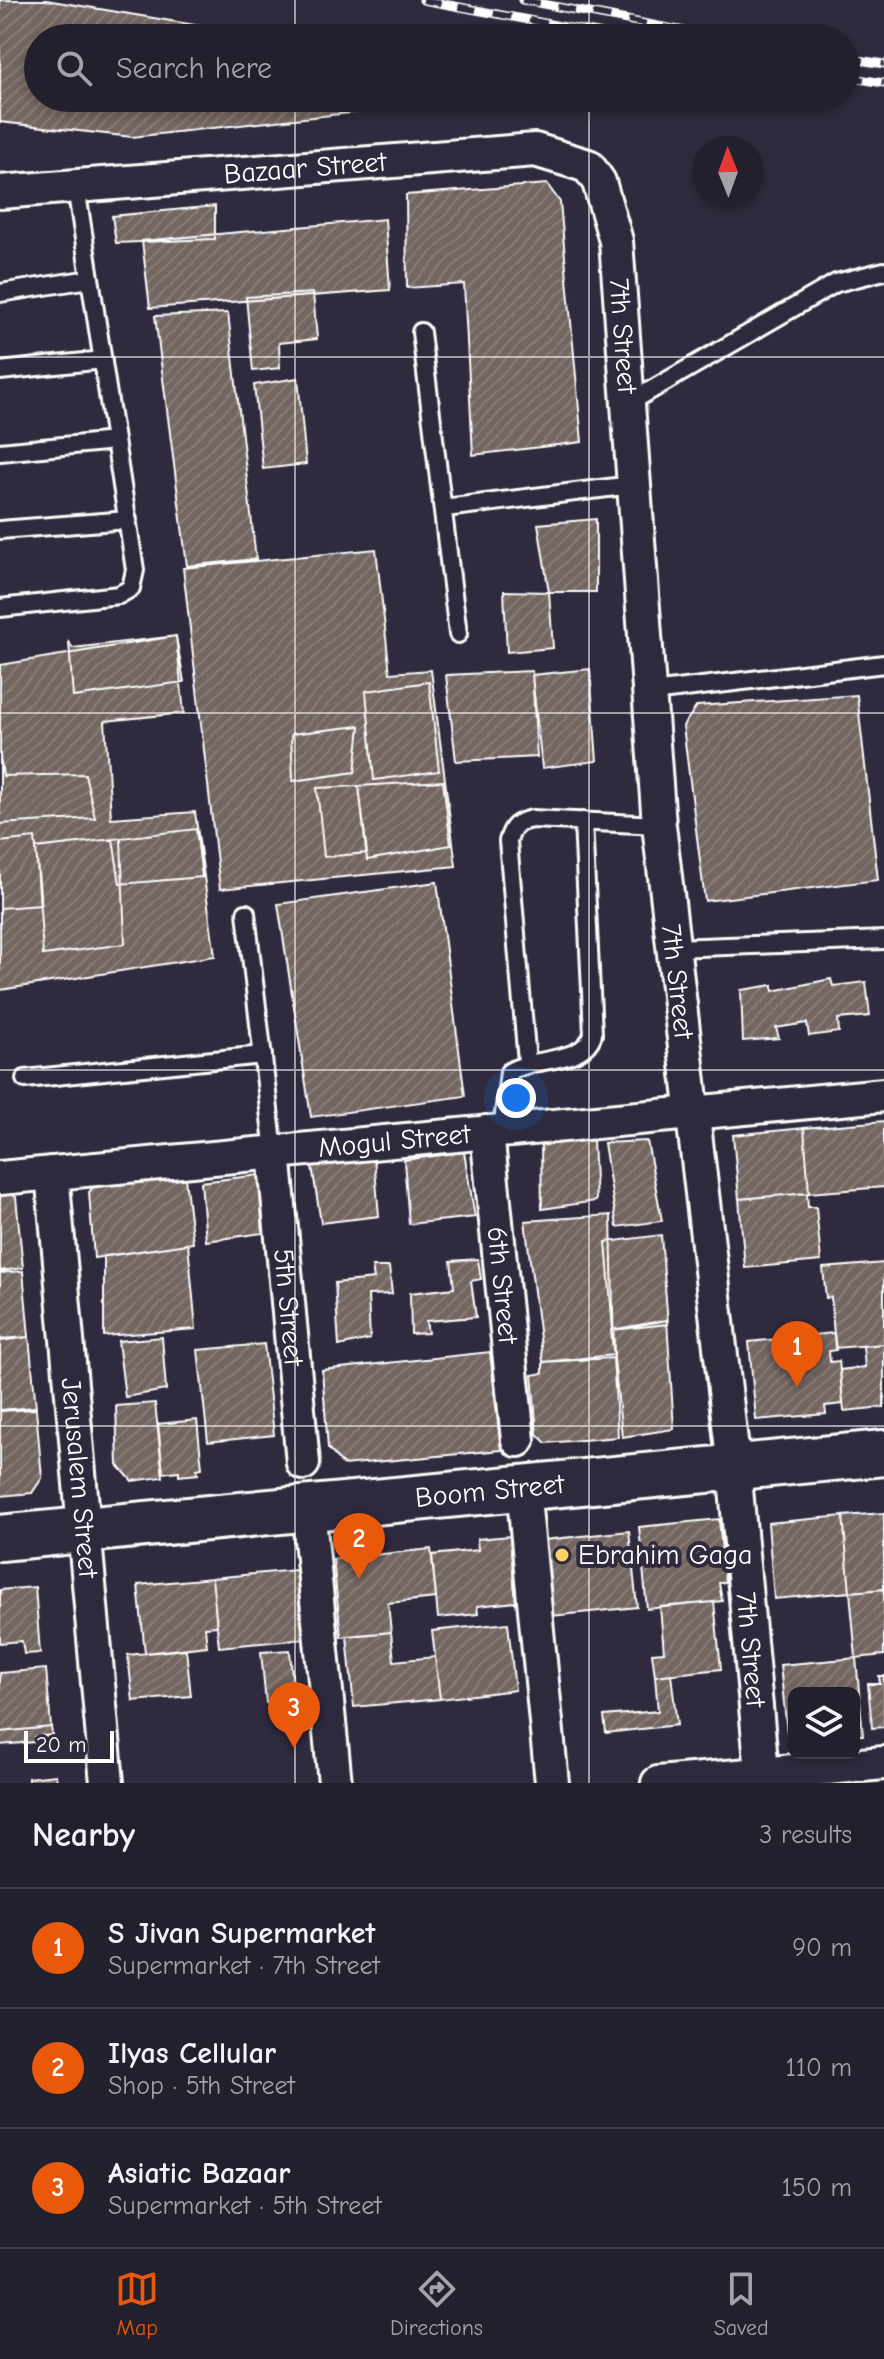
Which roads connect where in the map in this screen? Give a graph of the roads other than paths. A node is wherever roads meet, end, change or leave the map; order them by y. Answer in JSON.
{"nodes":[{"id":1,"x":599,"y":182,"type":"joint"},
{"id":2,"x":76,"y":187,"type":"junction"},
{"id":3,"x":0,"y":192,"type":"edge"},
{"id":4,"x":884,"y":271,"type":"edge"},
{"id":5,"x":90,"y":279,"type":"junction"},
{"id":6,"x":0,"y":293,"type":"edge"},
{"id":7,"x":421,"y":332,"type":"dead end"},
{"id":8,"x":103,"y":360,"type":"junction"},
{"id":9,"x":0,"y":371,"type":"edge"},
{"id":10,"x":627,"y":404,"type":"junction"},
{"id":11,"x":115,"y":441,"type":"junction"},
{"id":12,"x":0,"y":452,"type":"edge"},
{"id":13,"x":632,"y":485,"type":"junction"},
{"id":14,"x":445,"y":508,"type":"junction"},
{"id":15,"x":128,"y":520,"type":"junction"},
{"id":16,"x":0,"y":530,"type":"edge"},
{"id":17,"x":0,"y":608,"type":"edge"},
{"id":18,"x":458,"y":634,"type":"dead end"},
{"id":19,"x":884,"y":664,"type":"edge"},
{"id":20,"x":652,"y":692,"type":"junction"},
{"id":21,"x":583,"y":821,"type":"junction"},
{"id":22,"x":659,"y":825,"type":"junction"},
{"id":23,"x":246,"y":913,"type":"dead end"},
{"id":24,"x":884,"y":940,"type":"edge"},
{"id":25,"x":674,"y":948,"type":"junction"},
{"id":26,"x":263,"y":1055,"type":"junction"},
{"id":27,"x":527,"y":1062,"type":"junction"},
{"id":28,"x":25,"y":1079,"type":"dead end"},
{"id":29,"x":884,"y":1095,"type":"edge"},
{"id":30,"x":694,"y":1113,"type":"junction"},
{"id":31,"x":494,"y":1131,"type":"junction"},
{"id":32,"x":274,"y":1152,"type":"junction"},
{"id":33,"x":52,"y":1173,"type":"junction"},
{"id":34,"x":0,"y":1178,"type":"edge"},
{"id":35,"x":518,"y":1440,"type":"dead end"},
{"id":36,"x":884,"y":1453,"type":"edge"},
{"id":37,"x":303,"y":1463,"type":"dead end"},
{"id":38,"x":734,"y":1467,"type":"junction"},
{"id":39,"x":523,"y":1488,"type":"junction"},
{"id":40,"x":308,"y":1508,"type":"junction"},
{"id":41,"x":83,"y":1530,"type":"junction"},
{"id":42,"x":0,"y":1538,"type":"edge"},
{"id":43,"x":884,"y":1763,"type":"edge"},
{"id":44,"x":762,"y":1778,"type":"edge"},
{"id":45,"x":107,"y":1783,"type":"edge"},
{"id":46,"x":335,"y":1783,"type":"edge"},
{"id":47,"x":552,"y":1783,"type":"edge"},
{"id":48,"x":658,"y":1783,"type":"edge"}],
"edges":[{"from":1,"to":2,"type":"street","name":"Bazaar Street"},
{"from":1,"to":10,"type":"street","name":"7th Street"},
{"from":2,"to":3,"type":"street","name":"Bazaar Street"},
{"from":2,"to":5,"type":"lane"},
{"from":4,"to":10,"type":"lane"},
{"from":5,"to":6,"type":"lane"},
{"from":5,"to":8,"type":"lane"},
{"from":7,"to":14,"type":"lane"},
{"from":8,"to":9,"type":"lane"},
{"from":8,"to":11,"type":"lane"},
{"from":10,"to":13,"type":"street","name":"7th Street"},
{"from":11,"to":12,"type":"lane"},
{"from":11,"to":15,"type":"lane"},
{"from":13,"to":14,"type":"lane"},
{"from":13,"to":20,"type":"street","name":"7th Street"},
{"from":14,"to":18,"type":"lane"},
{"from":15,"to":16,"type":"lane"},
{"from":15,"to":17,"type":"lane"},
{"from":19,"to":20,"type":"lane"},
{"from":20,"to":22,"type":"street","name":"7th Street"},
{"from":21,"to":22,"type":"lane"},
{"from":21,"to":27,"type":"lane"},
{"from":21,"to":27,"type":"lane"},
{"from":22,"to":25,"type":"street","name":"7th Street"},
{"from":23,"to":26,"type":"lane"},
{"from":24,"to":25,"type":"lane"},
{"from":25,"to":30,"type":"street","name":"7th Street"},
{"from":26,"to":28,"type":"lane"},
{"from":26,"to":32,"type":"lane"},
{"from":27,"to":31,"type":"lane"},
{"from":29,"to":30,"type":"street","name":"Mogul Street"},
{"from":30,"to":31,"type":"street","name":"Mogul Street"},
{"from":30,"to":38,"type":"street","name":"7th Street"},
{"from":31,"to":32,"type":"street","name":"Mogul Street"},
{"from":31,"to":35,"type":"street","name":"6th Street"},
{"from":32,"to":33,"type":"street","name":"Mogul Street"},
{"from":32,"to":37,"type":"street","name":"5th Street"},
{"from":33,"to":34,"type":"street","name":"Mogul Street"},
{"from":33,"to":41,"type":"street","name":"Jerusalem Street"},
{"from":36,"to":38,"type":"main road","name":"Boom Street"},
{"from":38,"to":39,"type":"main road","name":"Boom Street"},
{"from":38,"to":44,"type":"street","name":"7th Street"},
{"from":39,"to":40,"type":"main road","name":"Boom Street"},
{"from":39,"to":47,"type":"street"},
{"from":40,"to":41,"type":"main road","name":"Boom Street"},
{"from":40,"to":46,"type":"street"},
{"from":41,"to":42,"type":"main road","name":"Boom Street"},
{"from":41,"to":45,"type":"street","name":"Jerusalem Street"},
{"from":43,"to":44,"type":"street"},
{"from":44,"to":48,"type":"street"}]}
